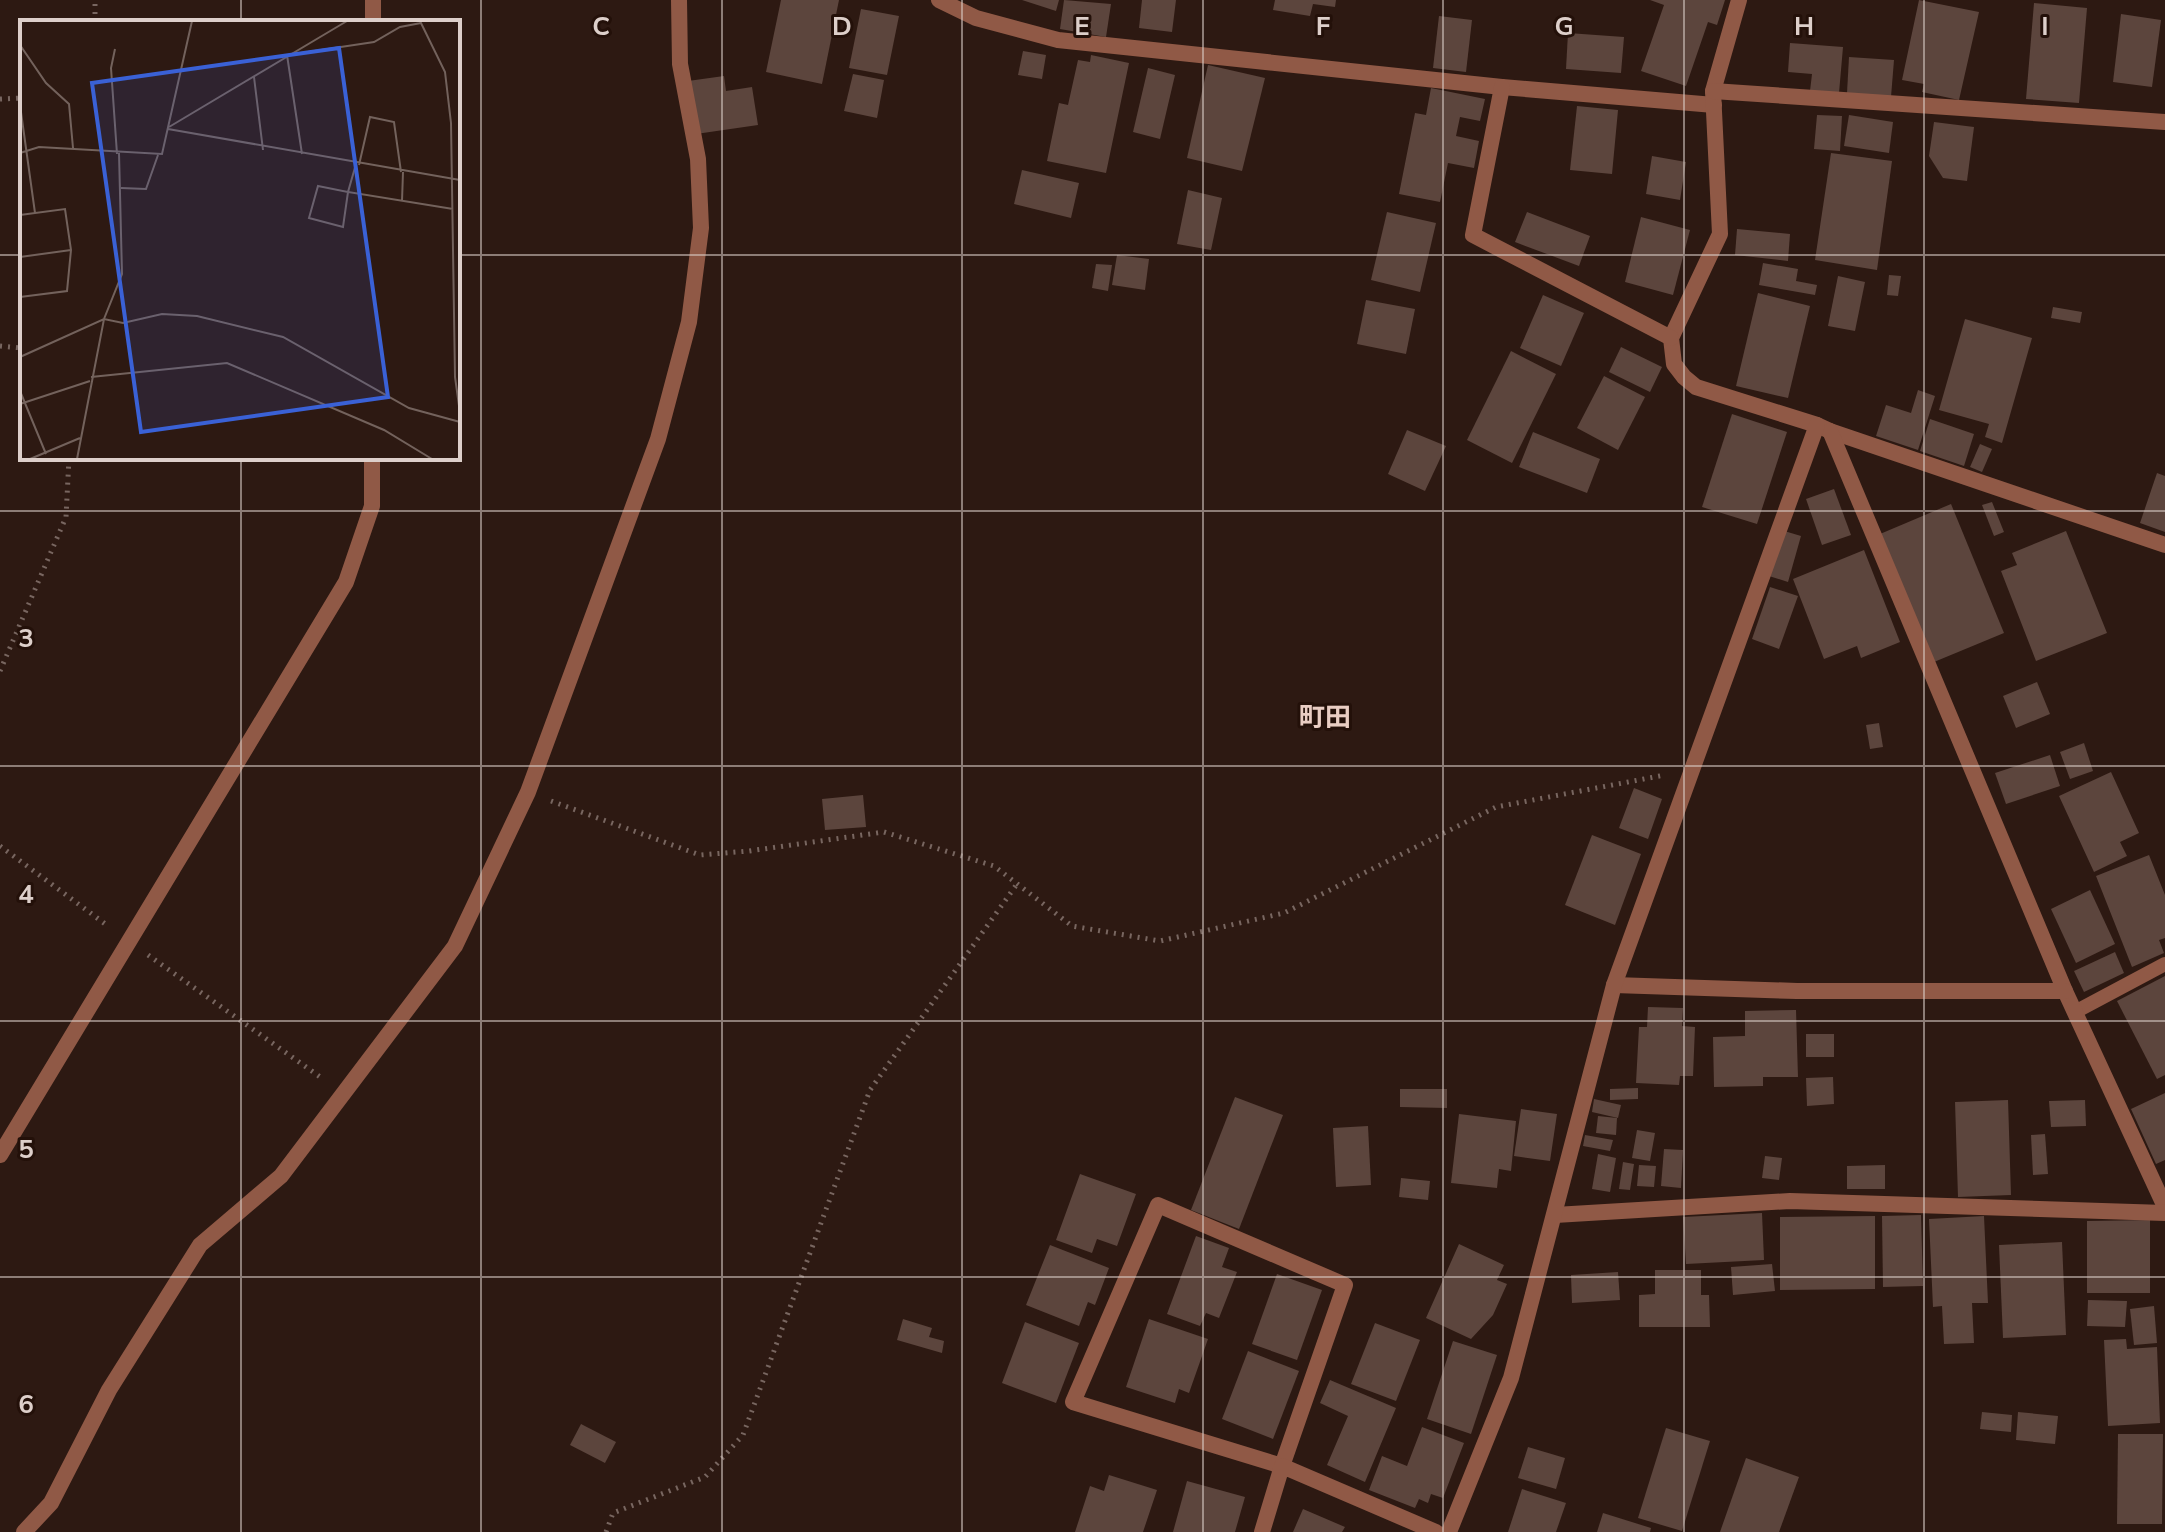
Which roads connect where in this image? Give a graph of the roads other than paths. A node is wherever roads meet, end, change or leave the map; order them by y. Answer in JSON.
{"nodes":[{"id":1,"x":679,"y":0,"type":"edge"},
{"id":2,"x":939,"y":0,"type":"edge"},
{"id":3,"x":1739,"y":0,"type":"edge"},
{"id":4,"x":1502,"y":87,"type":"junction"},
{"id":5,"x":1714,"y":98,"type":"junction"},
{"id":6,"x":2165,"y":122,"type":"edge"},
{"id":7,"x":1671,"y":338,"type":"junction"},
{"id":8,"x":1824,"y":428,"type":"junction"},
{"id":9,"x":372,"y":460,"type":"edge"},
{"id":10,"x":2165,"y":545,"type":"edge"},
{"id":11,"x":2165,"y":964,"type":"edge"},
{"id":12,"x":1614,"y":985,"type":"junction"},
{"id":13,"x":2065,"y":991,"type":"junction"},
{"id":14,"x":2075,"y":1012,"type":"junction"},
{"id":15,"x":0,"y":1155,"type":"edge"},
{"id":16,"x":2165,"y":1210,"type":"edge"},
{"id":17,"x":1555,"y":1215,"type":"junction"},
{"id":18,"x":1282,"y":1466,"type":"junction"},
{"id":19,"x":24,"y":1532,"type":"edge"},
{"id":20,"x":1262,"y":1532,"type":"edge"},
{"id":21,"x":1436,"y":1532,"type":"edge"},
{"id":22,"x":1449,"y":1532,"type":"edge"}],
"edges":[{"from":1,"to":19,"type":"street"},
{"from":2,"to":4,"type":"street"},
{"from":3,"to":5,"type":"street"},
{"from":4,"to":5,"type":"street"},
{"from":4,"to":7,"type":"street"},
{"from":5,"to":6,"type":"street"},
{"from":5,"to":7,"type":"street"},
{"from":7,"to":8,"type":"street"},
{"from":8,"to":10,"type":"street"},
{"from":8,"to":12,"type":"street"},
{"from":8,"to":13,"type":"street"},
{"from":9,"to":15,"type":"street"},
{"from":11,"to":14,"type":"lane"},
{"from":12,"to":13,"type":"street"},
{"from":12,"to":17,"type":"street"},
{"from":13,"to":14,"type":"street"},
{"from":14,"to":16,"type":"street"},
{"from":16,"to":17,"type":"street"},
{"from":17,"to":22,"type":"street"},
{"from":18,"to":18,"type":"street"},
{"from":18,"to":20,"type":"street"},
{"from":18,"to":21,"type":"street"}]}
